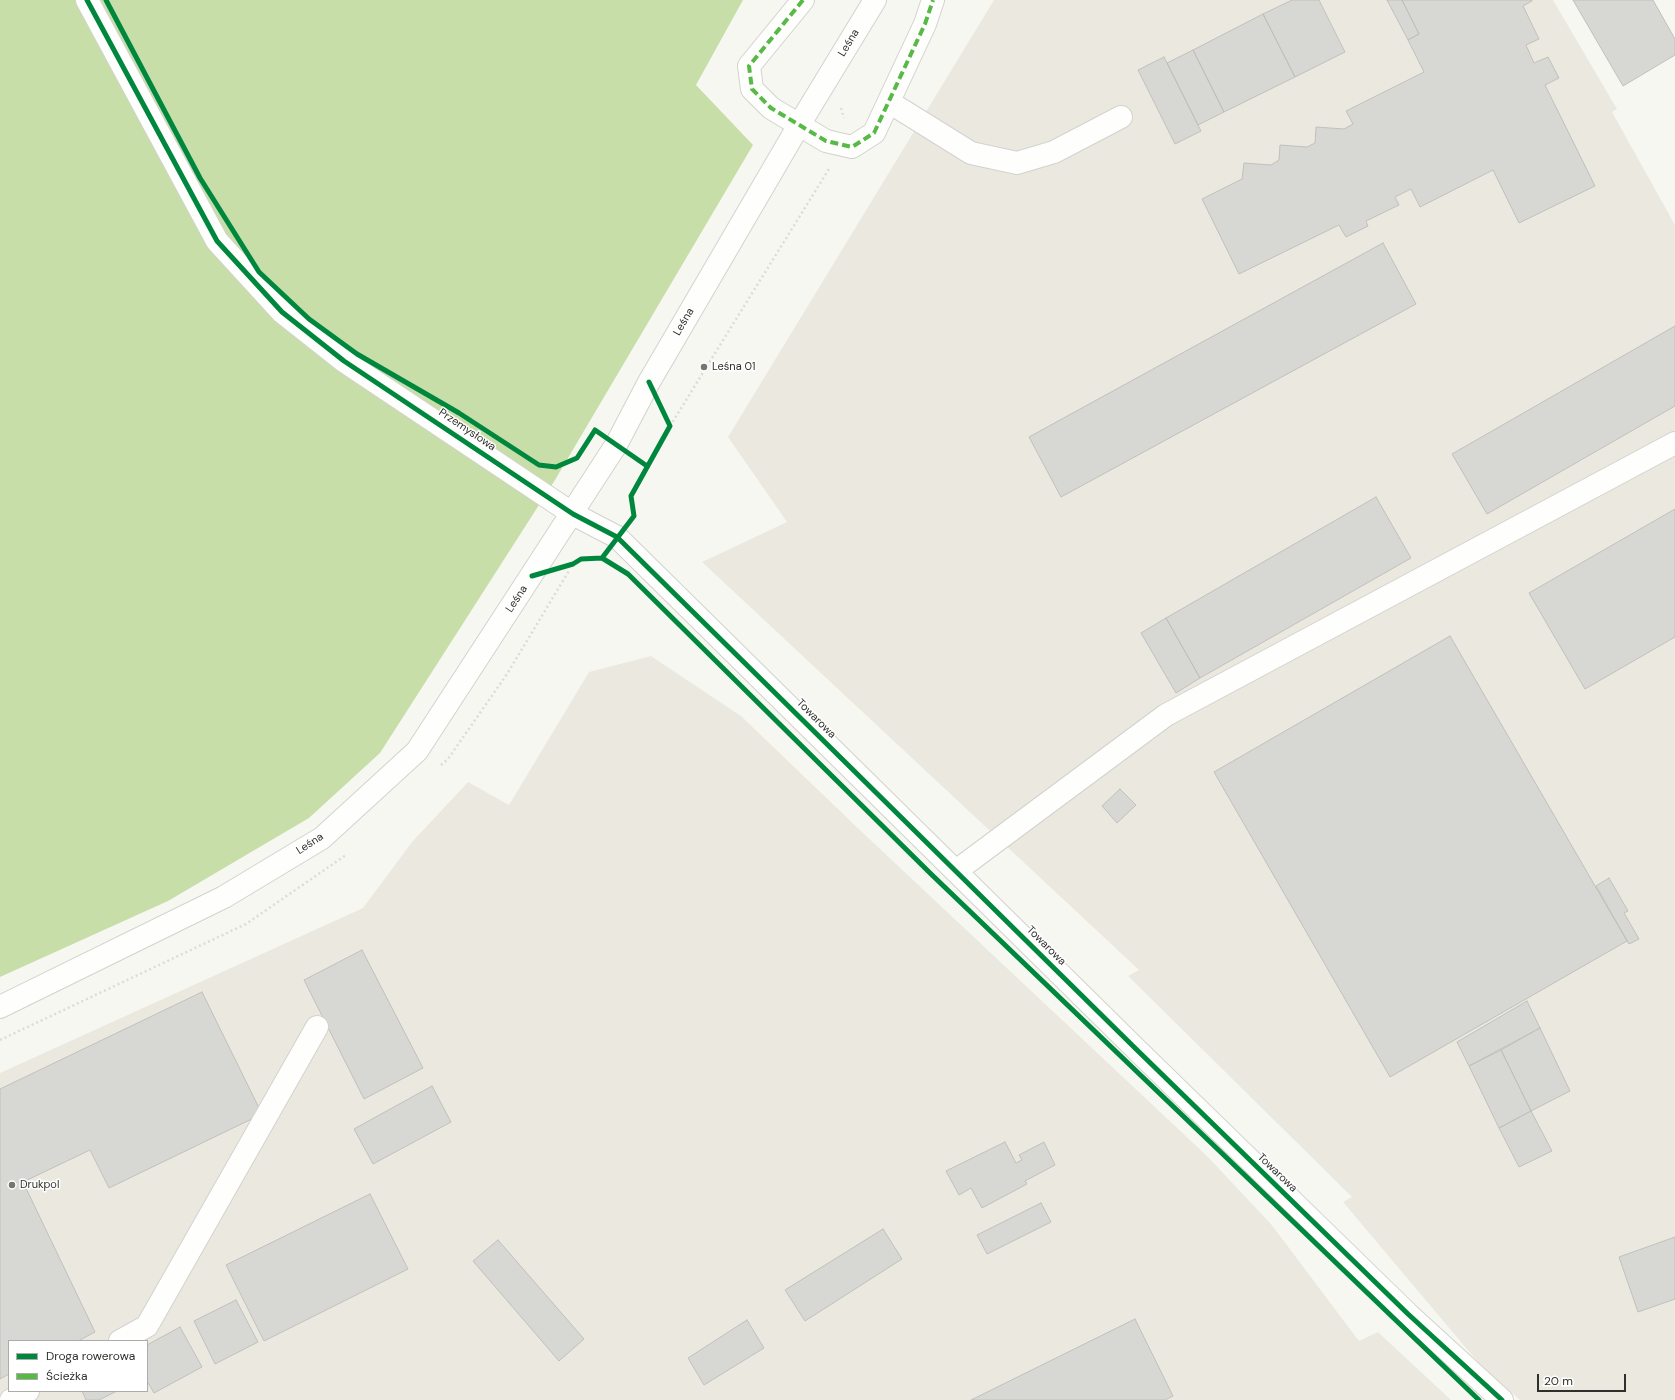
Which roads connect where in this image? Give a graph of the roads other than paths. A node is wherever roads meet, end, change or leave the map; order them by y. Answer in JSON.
{"nodes":[{"id":1,"x":87,"y":0,"type":"edge"},
{"id":2,"x":803,"y":0,"type":"edge"},
{"id":3,"x":875,"y":0,"type":"edge"},
{"id":4,"x":933,"y":0,"type":"edge"},
{"id":5,"x":889,"y":102,"type":"junction"},
{"id":6,"x":1121,"y":117,"type":"dead end"},
{"id":7,"x":799,"y":125,"type":"junction"},
{"id":8,"x":1675,"y":443,"type":"edge"},
{"id":9,"x":573,"y":514,"type":"junction"},
{"id":10,"x":956,"y":871,"type":"junction"},
{"id":11,"x":0,"y":1007,"type":"edge"},
{"id":12,"x":317,"y":1027,"type":"dead end"},
{"id":13,"x":122,"y":1340,"type":"edge"},
{"id":14,"x":26,"y":1392,"type":"edge"},
{"id":15,"x":11,"y":1400,"type":"edge"},
{"id":16,"x":1502,"y":1400,"type":"edge"}],
"edges":[{"from":1,"to":9,"type":"street","name":"Przemysłowa"},
{"from":2,"to":7,"type":"street"},
{"from":3,"to":7,"type":"street","name":"Leśna"},
{"from":4,"to":5,"type":"street"},
{"from":5,"to":6,"type":"street"},
{"from":5,"to":7,"type":"street"},
{"from":7,"to":9,"type":"street","name":"Leśna"},
{"from":8,"to":10,"type":"street"},
{"from":9,"to":10,"type":"street","name":"Towarowa"},
{"from":9,"to":11,"type":"street","name":"Leśna"},
{"from":10,"to":16,"type":"street","name":"Towarowa"},
{"from":12,"to":13,"type":"street"},
{"from":14,"to":15,"type":"street"}]}
